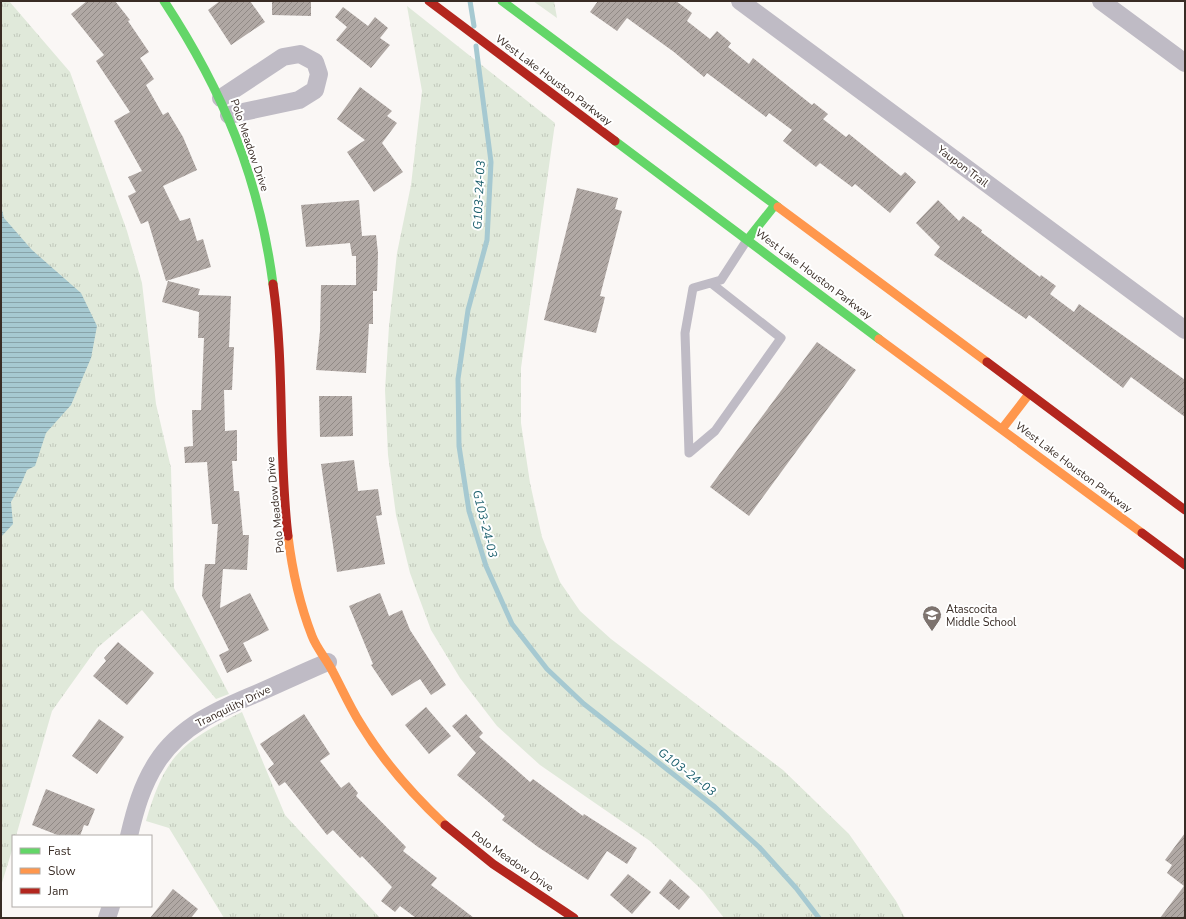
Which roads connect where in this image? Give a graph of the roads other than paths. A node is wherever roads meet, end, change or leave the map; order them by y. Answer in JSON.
{"nodes":[{"id":1,"x":164,"y":1,"type":"edge"},
{"id":2,"x":429,"y":1,"type":"edge"},
{"id":3,"x":502,"y":1,"type":"edge"},
{"id":4,"x":740,"y":1,"type":"edge"},
{"id":5,"x":1101,"y":1,"type":"edge"},
{"id":6,"x":1185,"y":63,"type":"edge"},
{"id":7,"x":221,"y":98,"type":"junction"},
{"id":8,"x":229,"y":115,"type":"junction"},
{"id":9,"x":775,"y":205,"type":"junction"},
{"id":10,"x":748,"y":239,"type":"junction"},
{"id":11,"x":711,"y":283,"type":"junction"},
{"id":12,"x":1185,"y":330,"type":"edge"},
{"id":13,"x":1029,"y":394,"type":"junction"},
{"id":14,"x":1002,"y":429,"type":"junction"},
{"id":15,"x":1185,"y":510,"type":"edge"},
{"id":16,"x":1185,"y":565,"type":"edge"},
{"id":17,"x":328,"y":662,"type":"junction"},
{"id":18,"x":129,"y":835,"type":"edge"},
{"id":19,"x":111,"y":907,"type":"edge"},
{"id":20,"x":107,"y":918,"type":"edge"},
{"id":21,"x":574,"y":918,"type":"edge"}],
"edges":[{"from":1,"to":7,"type":"main road","name":"Polo Meadow Drive"},
{"from":2,"to":10,"type":"main road","name":"West Lake Houston Parkway"},
{"from":3,"to":9,"type":"main road"},
{"from":4,"to":12,"type":"street","name":"Yaupon Trail"},
{"from":5,"to":6,"type":"street"},
{"from":7,"to":8,"type":"main road","name":"Polo Meadow Drive"},
{"from":7,"to":8,"type":"street"},
{"from":8,"to":17,"type":"main road","name":"Polo Meadow Drive"},
{"from":9,"to":10,"type":"main road"},
{"from":9,"to":13,"type":"main road"},
{"from":10,"to":11,"type":"lane"},
{"from":10,"to":14,"type":"main road","name":"West Lake Houston Parkway"},
{"from":11,"to":11,"type":"lane"},
{"from":13,"to":14,"type":"main road"},
{"from":13,"to":15,"type":"main road"},
{"from":14,"to":16,"type":"main road","name":"West Lake Houston Parkway"},
{"from":17,"to":18,"type":"street","name":"Tranquility Drive"},
{"from":17,"to":21,"type":"main road","name":"Polo Meadow Drive"},
{"from":19,"to":20,"type":"street"}]}
